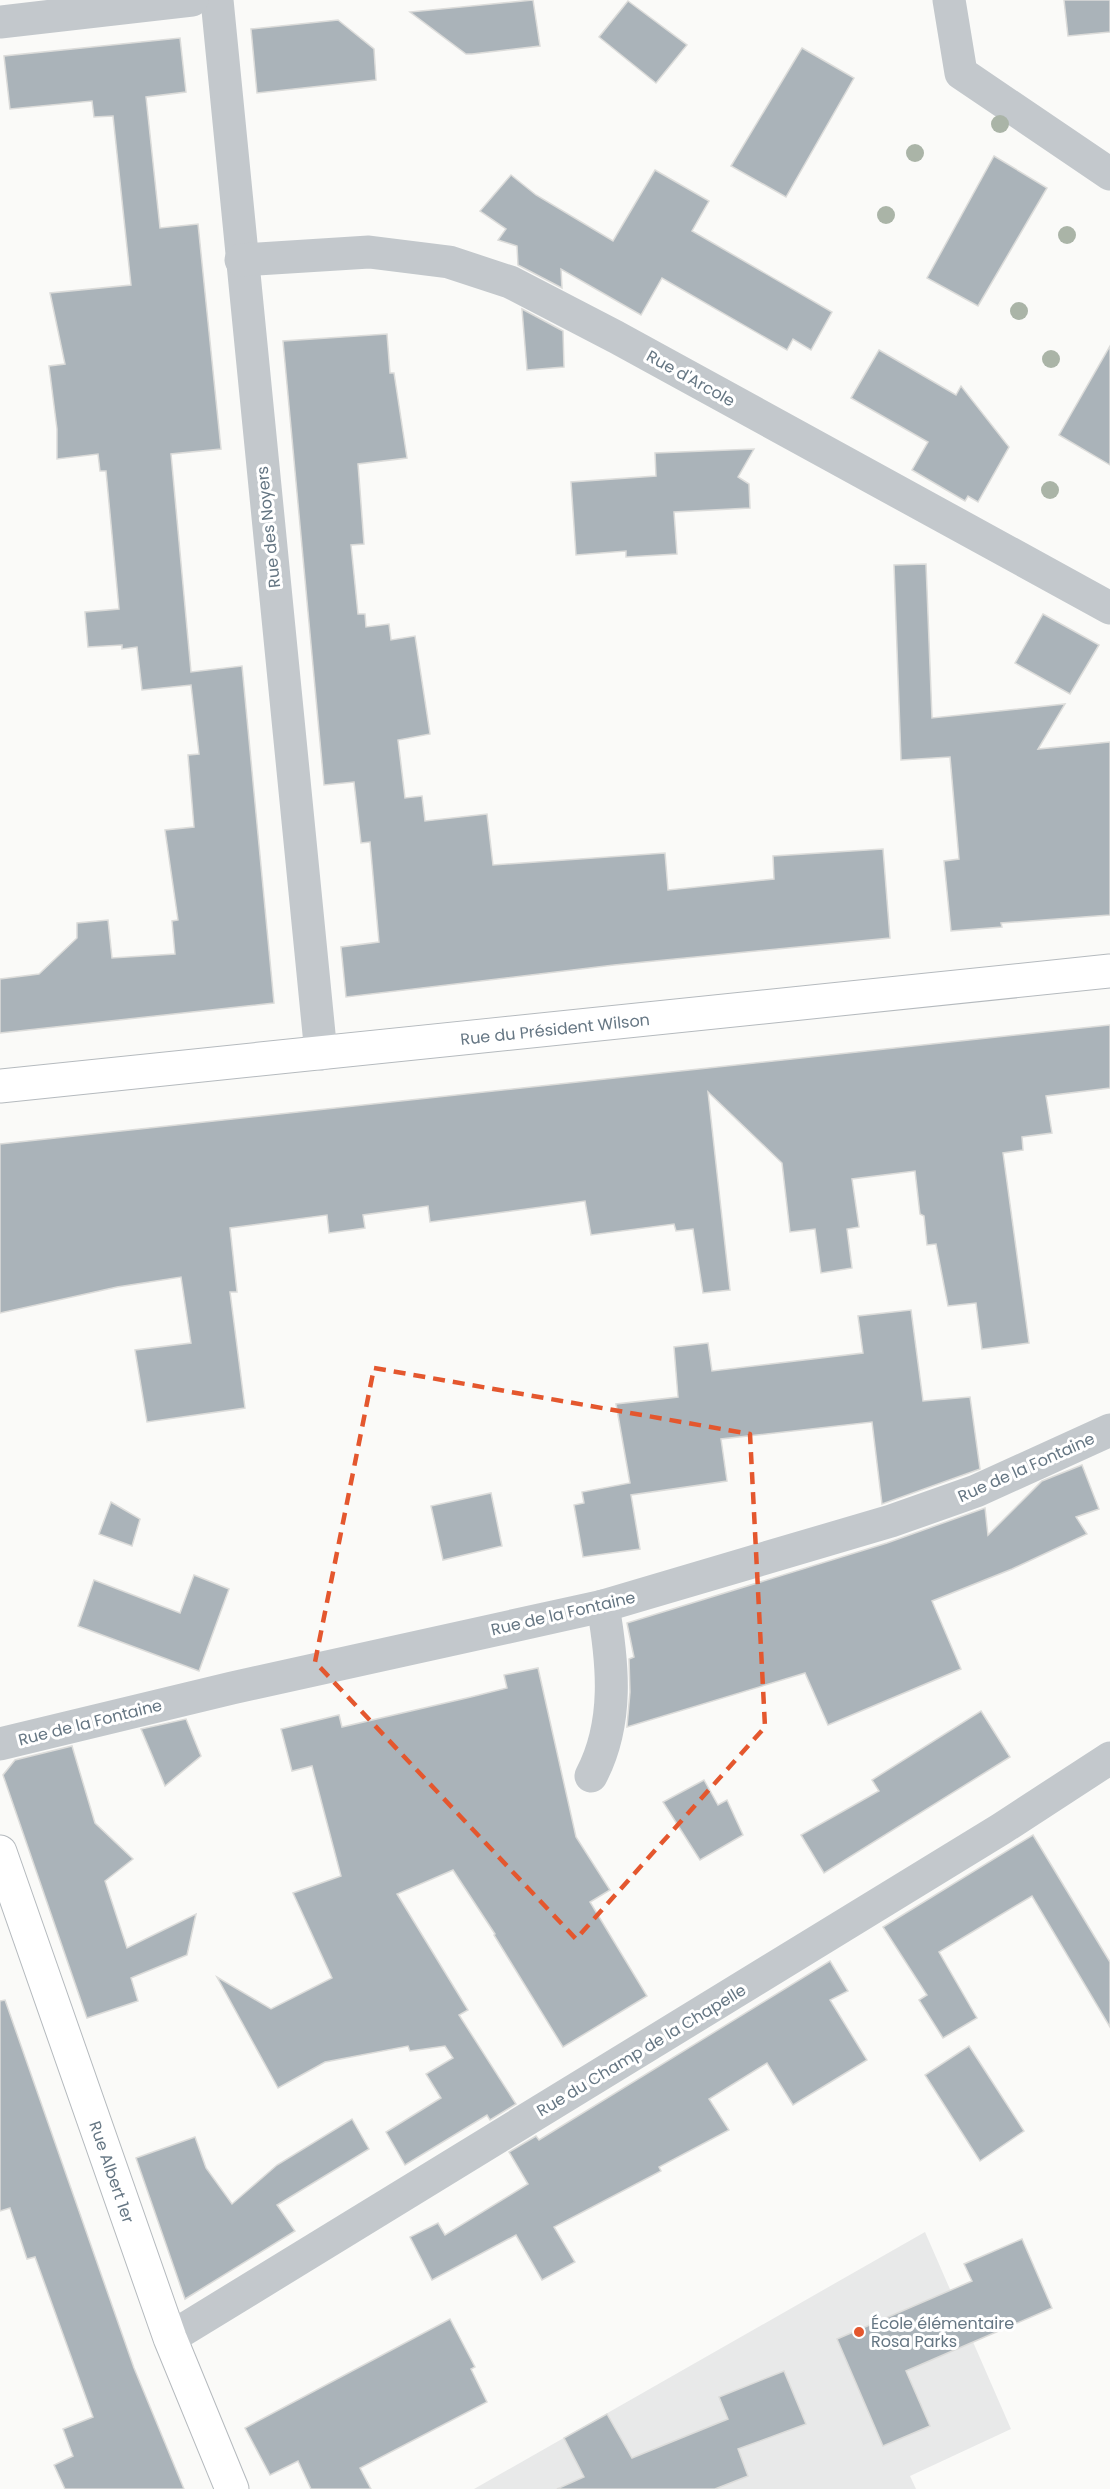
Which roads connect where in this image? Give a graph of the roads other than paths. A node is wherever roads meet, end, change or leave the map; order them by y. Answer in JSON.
{"nodes":[{"id":1,"x":192,"y":0,"type":"edge"},
{"id":2,"x":217,"y":0,"type":"edge"},
{"id":3,"x":949,"y":0,"type":"edge"},
{"id":4,"x":0,"y":22,"type":"edge"},
{"id":5,"x":1110,"y":174,"type":"edge"},
{"id":6,"x":242,"y":260,"type":"junction"},
{"id":7,"x":1110,"y":608,"type":"edge"},
{"id":8,"x":1110,"y":971,"type":"edge"},
{"id":9,"x":321,"y":1054,"type":"junction"},
{"id":10,"x":0,"y":1086,"type":"edge"},
{"id":11,"x":1110,"y":1430,"type":"edge"},
{"id":12,"x":603,"y":1606,"type":"junction"},
{"id":13,"x":0,"y":1744,"type":"edge"},
{"id":14,"x":1110,"y":1758,"type":"edge"},
{"id":15,"x":591,"y":1776,"type":"dead end"},
{"id":16,"x":0,"y":1852,"type":"edge"},
{"id":17,"x":170,"y":2338,"type":"junction"},
{"id":18,"x":232,"y":2489,"type":"edge"}],
"edges":[{"from":1,"to":4,"type":"street"},
{"from":2,"to":6,"type":"street","name":"Rue des Noyers"},
{"from":3,"to":5,"type":"street"},
{"from":6,"to":7,"type":"street","name":"Rue d'Arcole"},
{"from":6,"to":9,"type":"street","name":"Rue des Noyers"},
{"from":8,"to":9,"type":"main road","name":"Rue du Président Wilson"},
{"from":9,"to":10,"type":"main road","name":"Rue du Président Wilson"},
{"from":11,"to":12,"type":"street","name":"Rue de la Fontaine"},
{"from":12,"to":13,"type":"street","name":"Rue de la Fontaine"},
{"from":12,"to":15,"type":"street"},
{"from":14,"to":17,"type":"street","name":"Rue du Champ de la Chapelle"},
{"from":16,"to":17,"type":"main road","name":"Rue Albert 1er"},
{"from":17,"to":18,"type":"main road","name":"Rue Albert 1er"}]}
